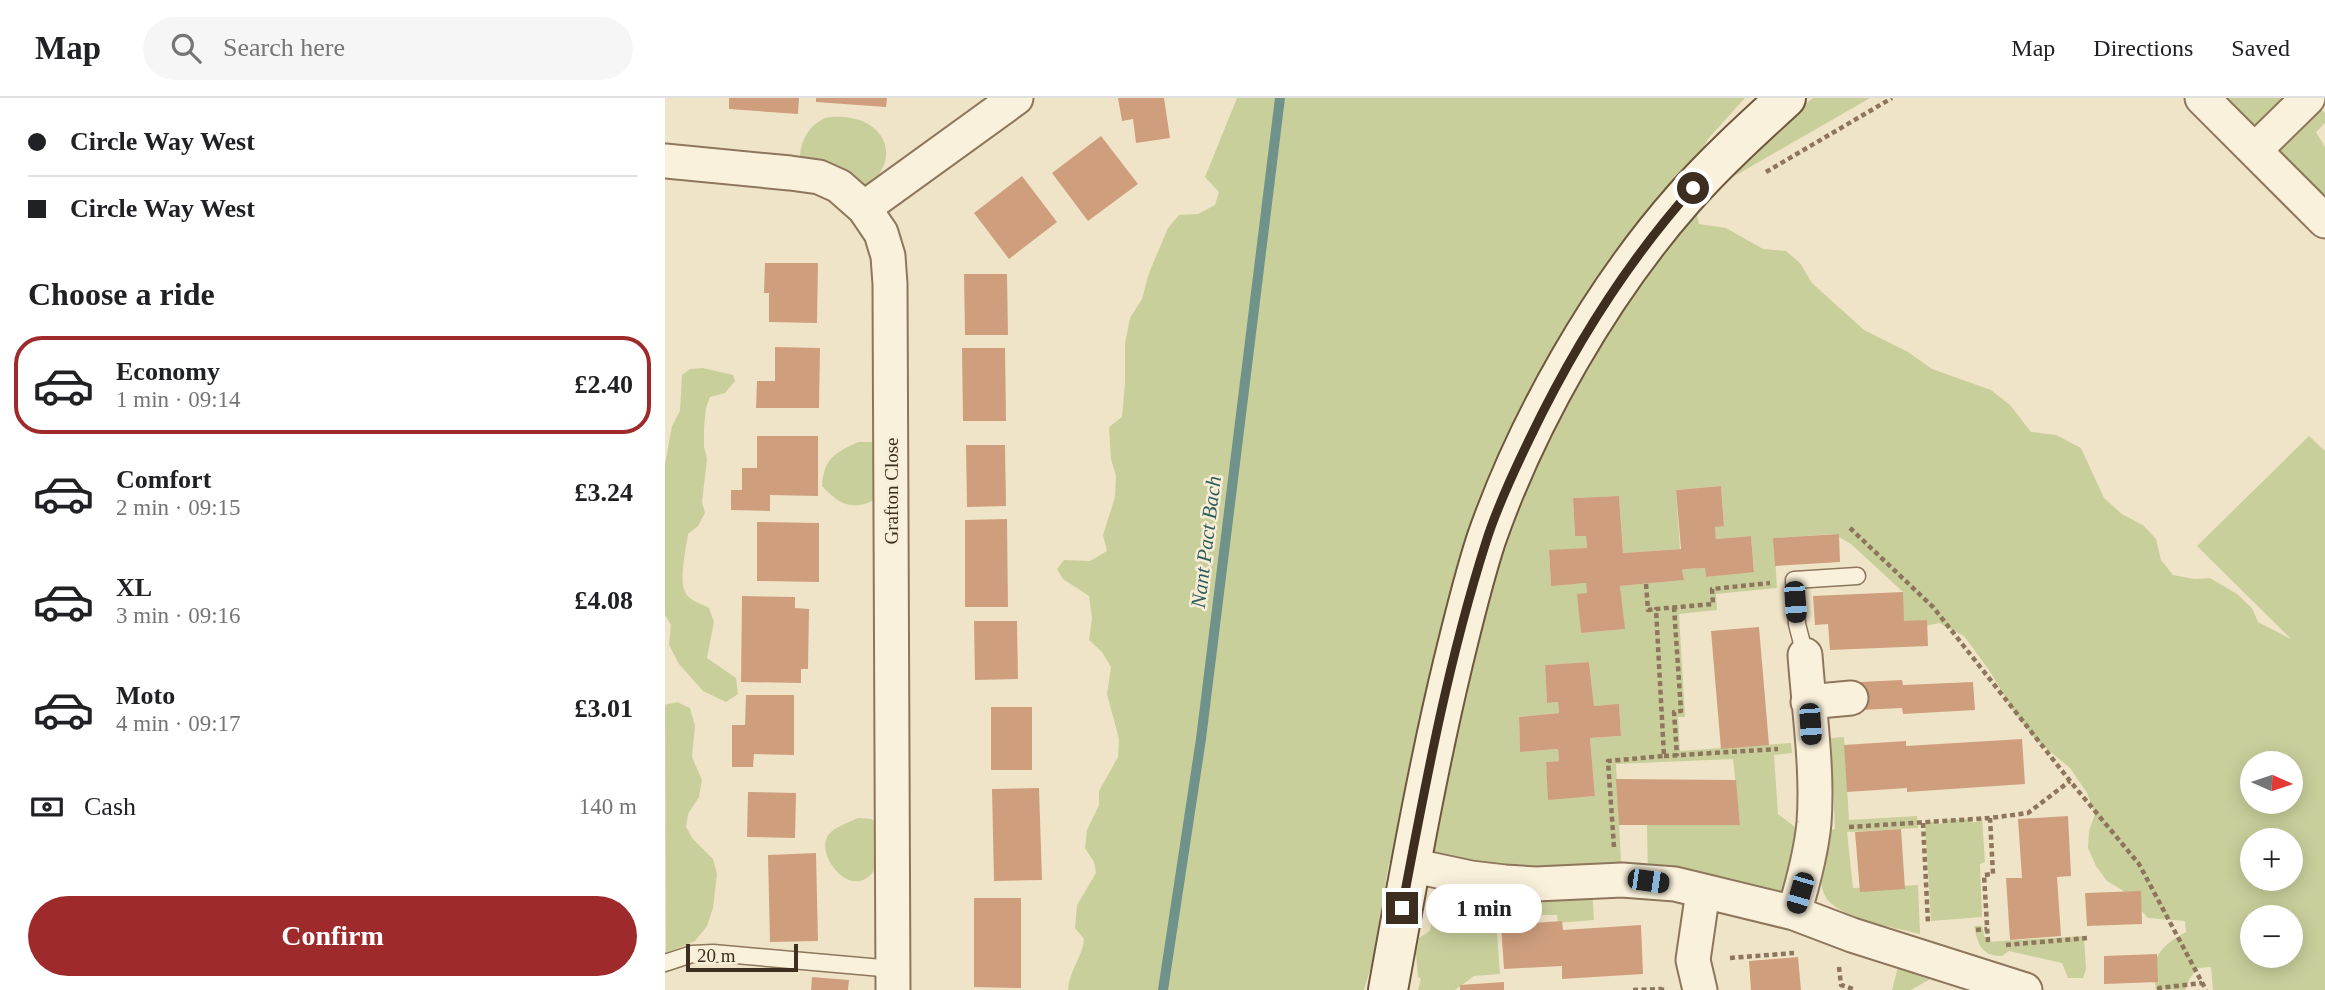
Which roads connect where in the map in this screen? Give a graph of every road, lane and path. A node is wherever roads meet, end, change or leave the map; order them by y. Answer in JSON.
{"nodes":[{"id":1,"x":1016,"y":98,"type":"edge"},
{"id":2,"x":1786,"y":98,"type":"edge"},
{"id":3,"x":1892,"y":98,"type":"edge"},
{"id":4,"x":2202,"y":98,"type":"edge"},
{"id":5,"x":2308,"y":98,"type":"edge"},
{"id":6,"x":2255,"y":150,"type":"junction"},
{"id":7,"x":665,"y":161,"type":"edge"},
{"id":8,"x":1761,"y":175,"type":"dead end"},
{"id":9,"x":864,"y":208,"type":"junction"},
{"id":10,"x":2325,"y":222,"type":"edge"},
{"id":11,"x":1850,"y":528,"type":"dead end"},
{"id":12,"x":1857,"y":576,"type":"dead end"},
{"id":13,"x":1794,"y":580,"type":"junction"},
{"id":14,"x":1646,"y":584,"type":"dead end"},
{"id":15,"x":1674,"y":607,"type":"junction"},
{"id":16,"x":1655,"y":609,"type":"junction"},
{"id":17,"x":1805,"y":655,"type":"joint"},
{"id":18,"x":1851,"y":698,"type":"dead end"},
{"id":19,"x":1808,"y":702,"type":"junction"},
{"id":20,"x":1769,"y":750,"type":"dead end"},
{"id":21,"x":1677,"y":755,"type":"junction"},
{"id":22,"x":1664,"y":756,"type":"junction"},
{"id":23,"x":2070,"y":781,"type":"junction"},
{"id":24,"x":1990,"y":818,"type":"junction"},
{"id":25,"x":1923,"y":823,"type":"junction"},
{"id":26,"x":1842,"y":827,"type":"dead end"},
{"id":27,"x":1410,"y":865,"type":"junction"},
{"id":28,"x":1616,"y":880,"type":"junction"},
{"id":29,"x":1703,"y":891,"type":"junction"},
{"id":30,"x":1794,"y":913,"type":"junction"},
{"id":31,"x":1929,"y":927,"type":"dead end"},
{"id":32,"x":1987,"y":929,"type":"junction"},
{"id":33,"x":1976,"y":930,"type":"dead end"},
{"id":34,"x":2087,"y":939,"type":"dead end"},
{"id":35,"x":1988,"y":946,"type":"dead end"},
{"id":36,"x":2001,"y":946,"type":"dead end"},
{"id":37,"x":1798,"y":953,"type":"dead end"},
{"id":38,"x":1839,"y":961,"type":"dead end"},
{"id":39,"x":665,"y":963,"type":"edge"},
{"id":40,"x":1696,"y":975,"type":"edge"},
{"id":41,"x":893,"y":979,"type":"edge"},
{"id":42,"x":2202,"y":983,"type":"junction"},
{"id":43,"x":1388,"y":990,"type":"edge"},
{"id":44,"x":1856,"y":990,"type":"edge"},
{"id":45,"x":2025,"y":990,"type":"edge"},
{"id":46,"x":2159,"y":990,"type":"edge"},
{"id":47,"x":2206,"y":990,"type":"edge"}],
"edges":[{"from":1,"to":9,"type":"street"},
{"from":2,"to":27,"type":"street"},
{"from":3,"to":8,"type":"path"},
{"from":4,"to":6,"type":"street"},
{"from":5,"to":6,"type":"street"},
{"from":6,"to":10,"type":"street"},
{"from":7,"to":9,"type":"street","name":"Grafton Close"},
{"from":9,"to":41,"type":"street","name":"Grafton Close"},
{"from":11,"to":23,"type":"path"},
{"from":12,"to":13,"type":"lane"},
{"from":13,"to":15,"type":"path"},
{"from":13,"to":17,"type":"lane"},
{"from":14,"to":16,"type":"path"},
{"from":15,"to":16,"type":"path"},
{"from":15,"to":21,"type":"path"},
{"from":16,"to":22,"type":"path"},
{"from":17,"to":19,"type":"street"},
{"from":18,"to":19,"type":"street"},
{"from":19,"to":30,"type":"street"},
{"from":20,"to":21,"type":"path"},
{"from":21,"to":22,"type":"path"},
{"from":22,"to":28,"type":"path"},
{"from":23,"to":24,"type":"path"},
{"from":23,"to":42,"type":"path"},
{"from":24,"to":25,"type":"path"},
{"from":24,"to":32,"type":"path"},
{"from":25,"to":26,"type":"path"},
{"from":25,"to":31,"type":"path"},
{"from":27,"to":28,"type":"street"},
{"from":27,"to":43,"type":"street"},
{"from":28,"to":29,"type":"street"},
{"from":29,"to":30,"type":"street"},
{"from":29,"to":40,"type":"street"},
{"from":30,"to":45,"type":"street"},
{"from":32,"to":33,"type":"path"},
{"from":32,"to":35,"type":"path"},
{"from":34,"to":36,"type":"path"},
{"from":37,"to":40,"type":"path"},
{"from":38,"to":44,"type":"path"},
{"from":39,"to":41,"type":"lane"},
{"from":42,"to":46,"type":"path"},
{"from":42,"to":47,"type":"path"}]}
